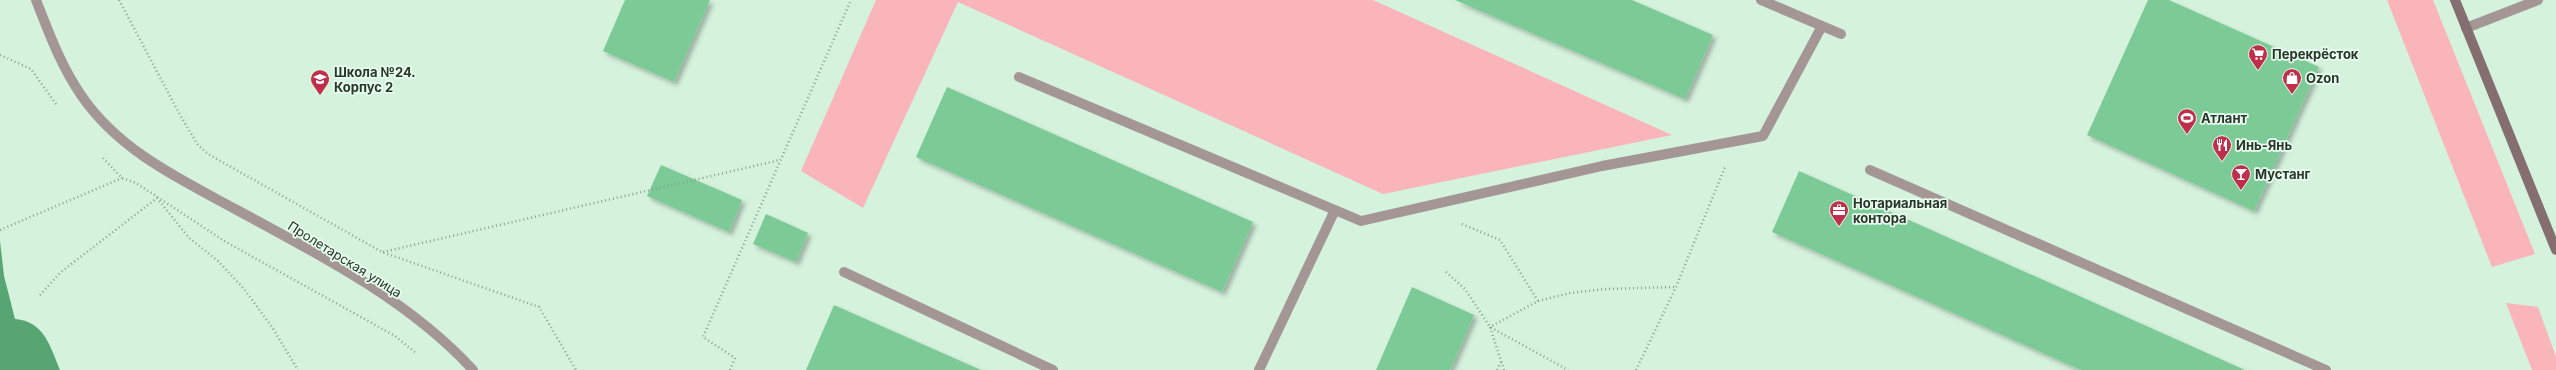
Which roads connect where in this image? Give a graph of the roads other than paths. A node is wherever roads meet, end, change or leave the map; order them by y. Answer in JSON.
{"nodes":[{"id":1,"x":36,"y":0,"type":"edge"},
{"id":2,"x":1761,"y":0,"type":"edge"},
{"id":3,"x":2455,"y":0,"type":"edge"},
{"id":4,"x":2538,"y":0,"type":"edge"},
{"id":5,"x":1822,"y":26,"type":"junction"},
{"id":6,"x":2466,"y":28,"type":"junction"},
{"id":7,"x":1841,"y":34,"type":"dead end"},
{"id":8,"x":1019,"y":77,"type":"dead end"},
{"id":9,"x":1870,"y":170,"type":"dead end"},
{"id":10,"x":1335,"y":210,"type":"junction"},
{"id":11,"x":2556,"y":250,"type":"edge"},
{"id":12,"x":844,"y":272,"type":"dead end"},
{"id":13,"x":473,"y":370,"type":"edge"},
{"id":14,"x":1053,"y":370,"type":"edge"},
{"id":15,"x":1259,"y":370,"type":"edge"},
{"id":16,"x":2326,"y":370,"type":"edge"}],
"edges":[{"from":1,"to":13,"type":"street","name":"Пролетарская улица"},
{"from":2,"to":5,"type":"street"},
{"from":3,"to":6,"type":"main road"},
{"from":4,"to":6,"type":"street"},
{"from":5,"to":7,"type":"street"},
{"from":5,"to":10,"type":"street"},
{"from":6,"to":11,"type":"main road"},
{"from":8,"to":10,"type":"street"},
{"from":9,"to":16,"type":"street"},
{"from":10,"to":15,"type":"street"},
{"from":12,"to":14,"type":"street"}]}
